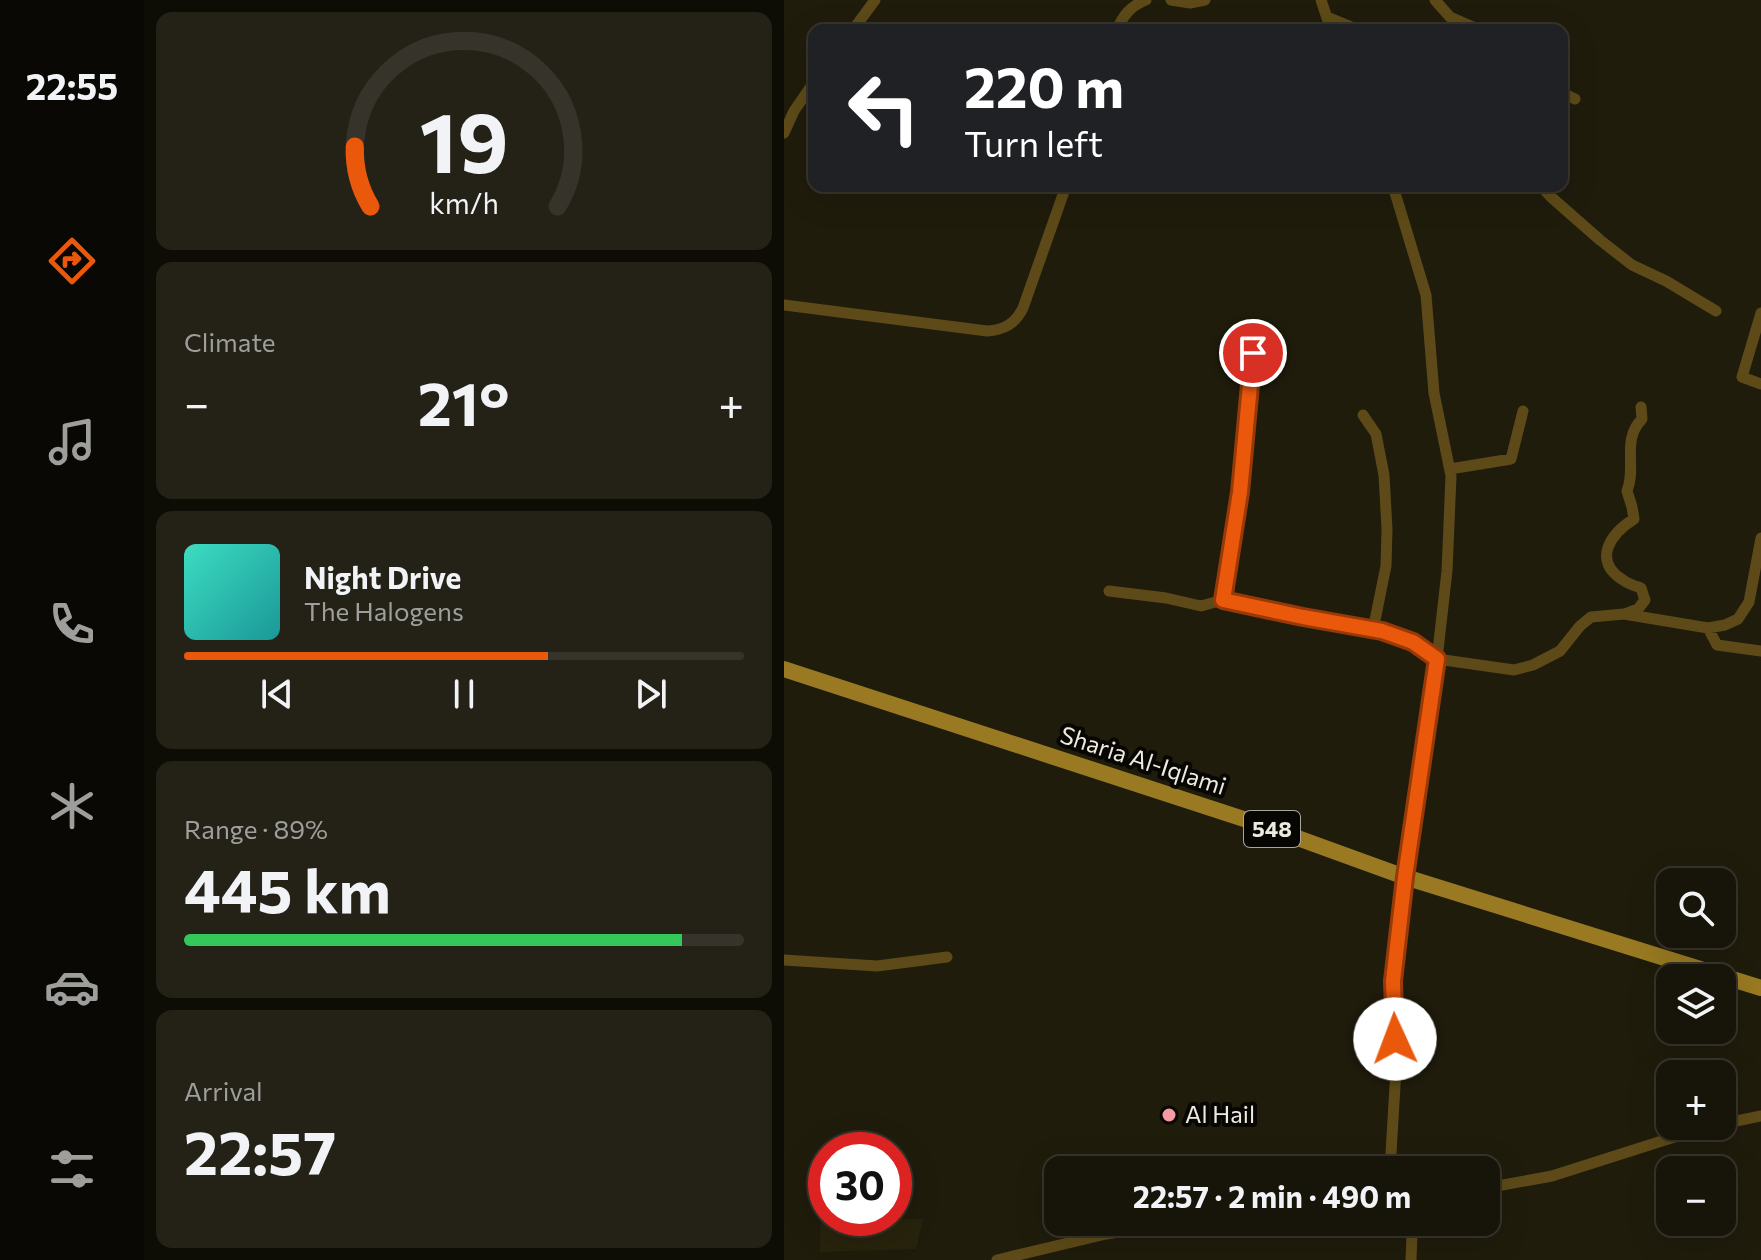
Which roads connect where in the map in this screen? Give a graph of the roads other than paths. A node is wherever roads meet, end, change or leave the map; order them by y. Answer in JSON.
{"nodes":[{"id":1,"x":875,"y":0,"type":"edge"},
{"id":2,"x":1146,"y":0,"type":"edge"},
{"id":3,"x":1171,"y":0,"type":"edge"},
{"id":4,"x":1205,"y":0,"type":"edge"},
{"id":5,"x":1321,"y":0,"type":"edge"},
{"id":6,"x":1435,"y":0,"type":"edge"},
{"id":7,"x":1327,"y":17,"type":"junction"},
{"id":8,"x":857,"y":24,"type":"edge"},
{"id":9,"x":1120,"y":24,"type":"edge"},
{"id":10,"x":1329,"y":24,"type":"edge"},
{"id":11,"x":1344,"y":24,"type":"edge"},
{"id":12,"x":1463,"y":24,"type":"edge"},
{"id":13,"x":808,"y":91,"type":"edge"},
{"id":14,"x":1568,"y":96,"type":"edge"},
{"id":15,"x":1575,"y":99,"type":"dead end"},
{"id":16,"x":784,"y":133,"type":"edge"},
{"id":17,"x":1064,"y":192,"type":"edge"},
{"id":18,"x":1395,"y":192,"type":"edge"},
{"id":19,"x":1546,"y":192,"type":"edge"},
{"id":20,"x":784,"y":305,"type":"edge"},
{"id":21,"x":1716,"y":311,"type":"dead end"},
{"id":22,"x":1761,"y":313,"type":"edge"},
{"id":23,"x":1253,"y":353,"type":"dead end"},
{"id":24,"x":1761,"y":384,"type":"edge"},
{"id":25,"x":1641,"y":407,"type":"dead end"},
{"id":26,"x":1523,"y":411,"type":"dead end"},
{"id":27,"x":1363,"y":415,"type":"dead end"},
{"id":28,"x":1450,"y":469,"type":"junction"},
{"id":29,"x":1761,"y":538,"type":"edge"},
{"id":30,"x":1109,"y":591,"type":"dead end"},
{"id":31,"x":1223,"y":600,"type":"junction"},
{"id":32,"x":1624,"y":614,"type":"junction"},
{"id":33,"x":1708,"y":628,"type":"junction"},
{"id":34,"x":1373,"y":630,"type":"junction"},
{"id":35,"x":1761,"y":651,"type":"edge"},
{"id":36,"x":1437,"y":659,"type":"junction"},
{"id":37,"x":784,"y":669,"type":"edge"},
{"id":38,"x":1405,"y":877,"type":"junction"},
{"id":39,"x":947,"y":957,"type":"dead end"},
{"id":40,"x":784,"y":960,"type":"edge"},
{"id":41,"x":1761,"y":988,"type":"edge"},
{"id":42,"x":1761,"y":1116,"type":"edge"},
{"id":43,"x":1736,"y":1121,"type":"edge"},
{"id":44,"x":1665,"y":1140,"type":"edge"},
{"id":45,"x":1391,"y":1156,"type":"edge"},
{"id":46,"x":1500,"y":1185,"type":"edge"},
{"id":47,"x":1098,"y":1236,"type":"edge"},
{"id":48,"x":1412,"y":1236,"type":"edge"},
{"id":49,"x":997,"y":1260,"type":"edge"},
{"id":50,"x":1411,"y":1260,"type":"edge"}],
"edges":[{"from":1,"to":8,"type":"street"},
{"from":2,"to":9,"type":"street"},
{"from":3,"to":4,"type":"street"},
{"from":5,"to":7,"type":"street"},
{"from":6,"to":12,"type":"street"},
{"from":7,"to":10,"type":"street"},
{"from":7,"to":11,"type":"street"},
{"from":13,"to":16,"type":"street"},
{"from":14,"to":15,"type":"street"},
{"from":17,"to":20,"type":"street"},
{"from":18,"to":28,"type":"street"},
{"from":19,"to":21,"type":"street"},
{"from":22,"to":24,"type":"street"},
{"from":23,"to":31,"type":"street"},
{"from":25,"to":32,"type":"street"},
{"from":26,"to":28,"type":"street"},
{"from":27,"to":34,"type":"street"},
{"from":28,"to":36,"type":"street"},
{"from":29,"to":33,"type":"street"},
{"from":30,"to":31,"type":"street"},
{"from":31,"to":34,"type":"street"},
{"from":32,"to":33,"type":"street"},
{"from":32,"to":36,"type":"street"},
{"from":33,"to":35,"type":"street"},
{"from":34,"to":36,"type":"street"},
{"from":36,"to":38,"type":"street"},
{"from":37,"to":38,"type":"main road","name":"Sharia Al-Iqlami","number":"548"},
{"from":38,"to":41,"type":"main road","name":"Sharia Al-Iqlami","number":"548"},
{"from":38,"to":45,"type":"street"},
{"from":39,"to":40,"type":"street"},
{"from":42,"to":43,"type":"street"},
{"from":44,"to":46,"type":"street"},
{"from":47,"to":49,"type":"street"},
{"from":48,"to":50,"type":"street"}]}
